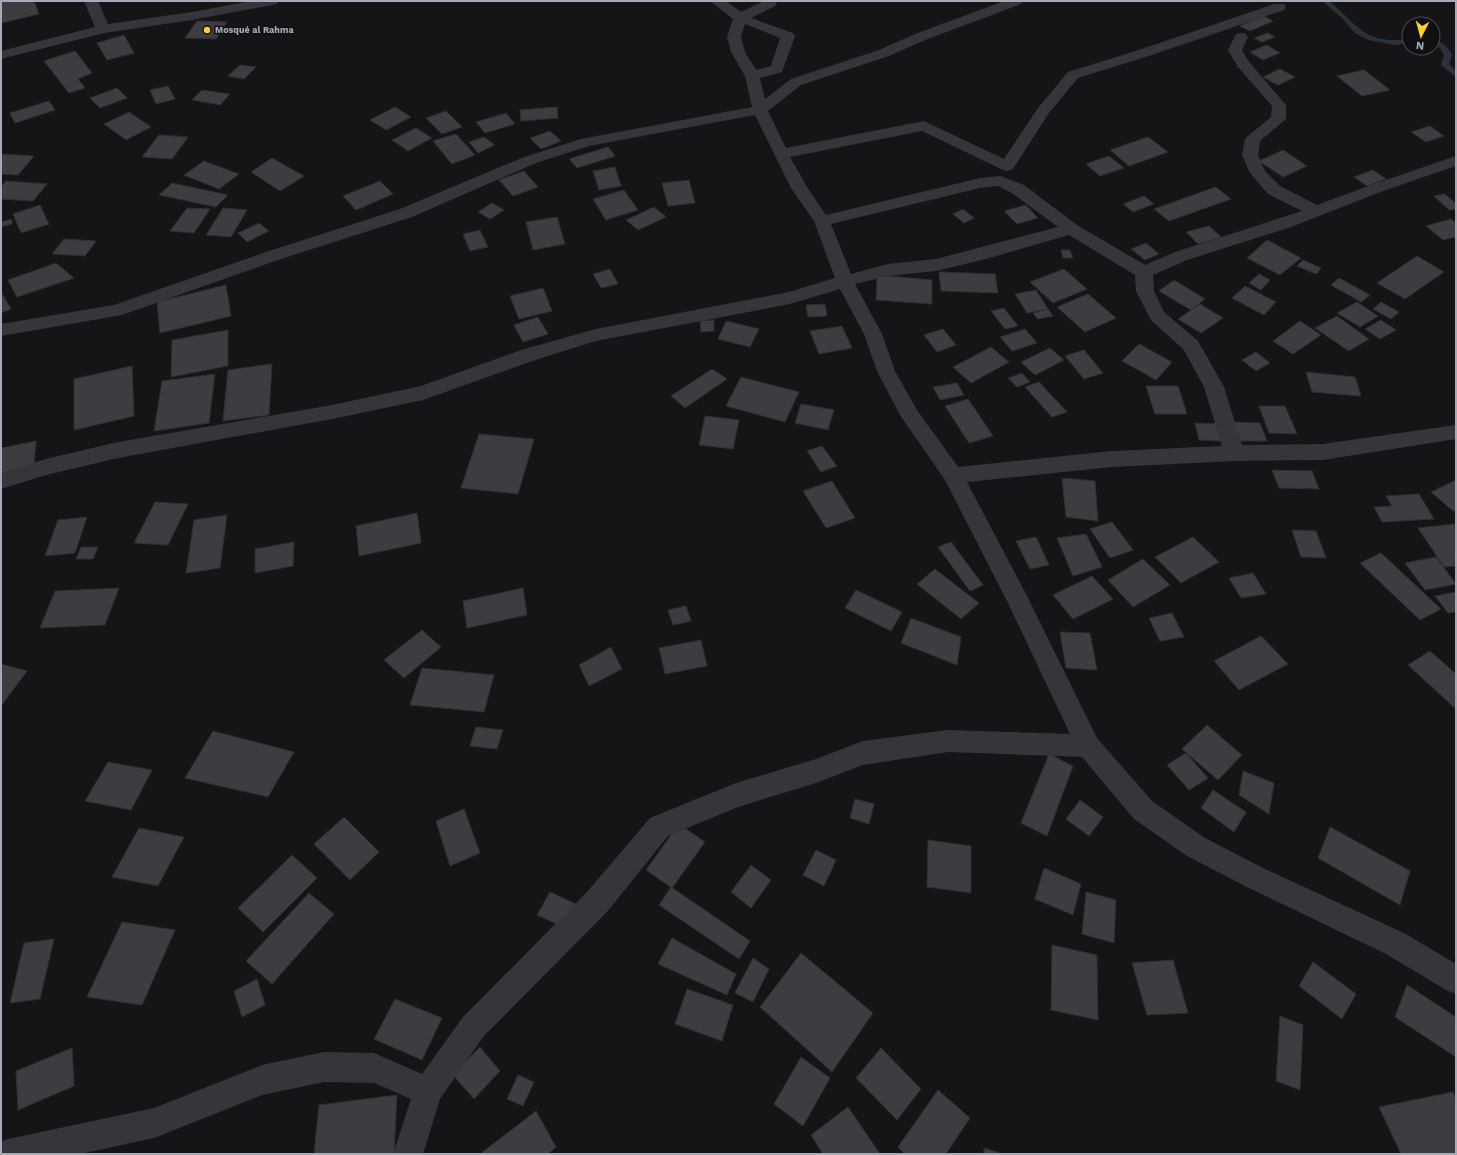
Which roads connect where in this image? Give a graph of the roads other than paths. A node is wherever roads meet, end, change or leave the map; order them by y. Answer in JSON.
{"nodes":[{"id":1,"x":91,"y":1,"type":"edge"},
{"id":2,"x":272,"y":1,"type":"edge"},
{"id":3,"x":717,"y":1,"type":"edge"},
{"id":4,"x":1016,"y":1,"type":"edge"},
{"id":5,"x":770,"y":2,"type":"edge"},
{"id":6,"x":1279,"y":7,"type":"dead end"},
{"id":7,"x":740,"y":18,"type":"junction"},
{"id":8,"x":103,"y":29,"type":"junction"},
{"id":9,"x":788,"y":36,"type":"junction"},
{"id":10,"x":1241,"y":37,"type":"dead end"},
{"id":11,"x":1,"y":55,"type":"edge"},
{"id":12,"x":752,"y":76,"type":"junction"},
{"id":13,"x":760,"y":110,"type":"junction"},
{"id":14,"x":781,"y":154,"type":"junction"},
{"id":15,"x":1456,"y":161,"type":"edge"},
{"id":16,"x":1274,"y":190,"type":"junction"},
{"id":17,"x":1316,"y":211,"type":"junction"},
{"id":18,"x":822,"y":221,"type":"junction"},
{"id":19,"x":1285,"y":222,"type":"junction"},
{"id":20,"x":1071,"y":229,"type":"junction"},
{"id":21,"x":1144,"y":272,"type":"junction"},
{"id":22,"x":845,"y":280,"type":"junction"},
{"id":23,"x":1,"y":330,"type":"edge"},
{"id":24,"x":1456,"y":432,"type":"edge"},
{"id":25,"x":1234,"y":452,"type":"junction"},
{"id":26,"x":953,"y":475,"type":"junction"},
{"id":27,"x":1,"y":481,"type":"edge"},
{"id":28,"x":1088,"y":746,"type":"junction"},
{"id":29,"x":1456,"y":980,"type":"edge"},
{"id":30,"x":428,"y":1091,"type":"junction"},
{"id":31,"x":8,"y":1154,"type":"edge"},
{"id":32,"x":408,"y":1154,"type":"edge"}],
"edges":[{"from":1,"to":8,"type":"street"},
{"from":2,"to":8,"type":"street"},
{"from":3,"to":7,"type":"street"},
{"from":4,"to":13,"type":"street"},
{"from":5,"to":7,"type":"street"},
{"from":5,"to":9,"type":"street"},
{"from":6,"to":14,"type":"street"},
{"from":7,"to":9,"type":"street"},
{"from":7,"to":12,"type":"street"},
{"from":8,"to":11,"type":"street"},
{"from":9,"to":12,"type":"street"},
{"from":10,"to":16,"type":"street"},
{"from":12,"to":13,"type":"street"},
{"from":13,"to":14,"type":"street"},
{"from":13,"to":23,"type":"street"},
{"from":14,"to":18,"type":"street"},
{"from":15,"to":17,"type":"street"},
{"from":16,"to":17,"type":"street"},
{"from":16,"to":19,"type":"street"},
{"from":17,"to":19,"type":"street"},
{"from":18,"to":20,"type":"street"},
{"from":18,"to":22,"type":"street"},
{"from":19,"to":21,"type":"street"},
{"from":20,"to":21,"type":"street"},
{"from":20,"to":22,"type":"street"},
{"from":21,"to":25,"type":"street"},
{"from":22,"to":26,"type":"street"},
{"from":22,"to":27,"type":"street"},
{"from":24,"to":25,"type":"street"},
{"from":25,"to":26,"type":"street"},
{"from":26,"to":28,"type":"street"},
{"from":28,"to":29,"type":"street"},
{"from":28,"to":30,"type":"street"},
{"from":30,"to":31,"type":"street"},
{"from":30,"to":32,"type":"street"}]}
